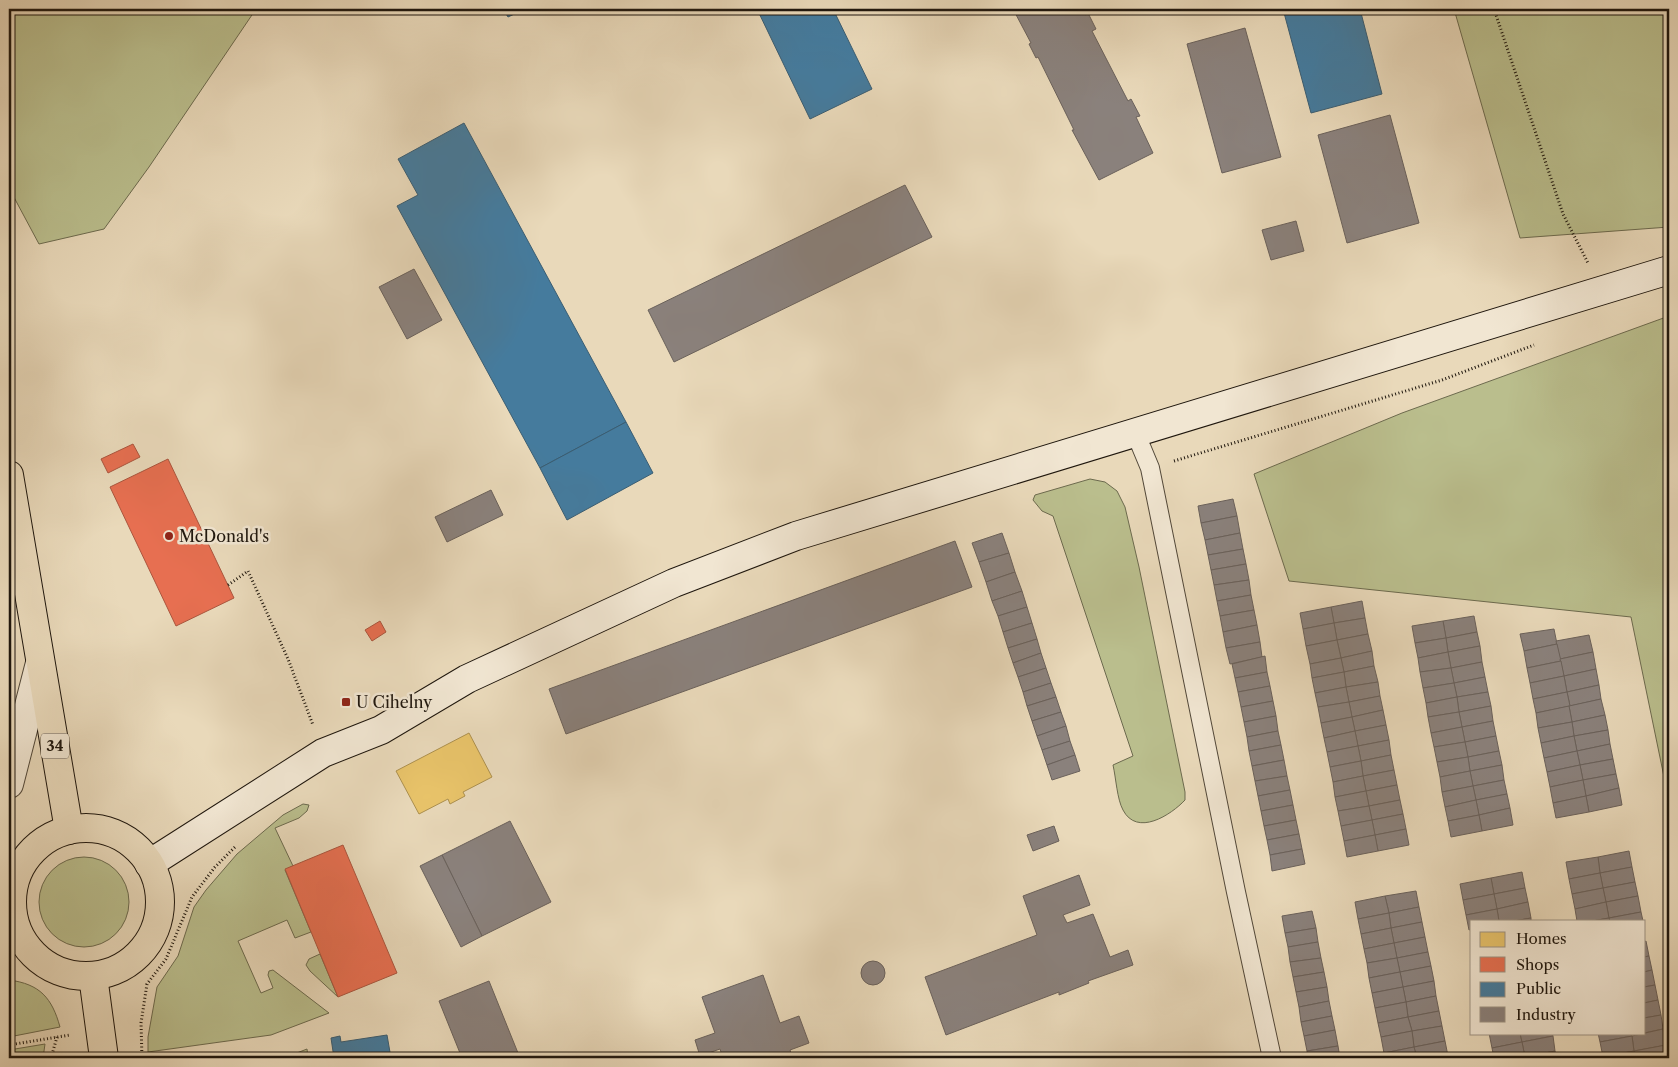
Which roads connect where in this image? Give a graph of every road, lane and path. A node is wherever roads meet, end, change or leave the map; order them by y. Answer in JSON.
{"nodes":[{"id":1,"x":1494,"y":9,"type":"edge"},
{"id":2,"x":1669,"y":270,"type":"edge"},
{"id":3,"x":1602,"y":291,"type":"junction"},
{"id":4,"x":1542,"y":343,"type":"dead end"},
{"id":5,"x":1135,"y":432,"type":"junction"},
{"id":6,"x":1150,"y":468,"type":"junction"},
{"id":7,"x":9,"y":475,"type":"edge"},
{"id":8,"x":228,"y":585,"type":"dead end"},
{"id":9,"x":40,"y":663,"type":"junction"},
{"id":10,"x":323,"y":753,"type":"junction"},
{"id":11,"x":9,"y":784,"type":"edge"},
{"id":12,"x":69,"y":830,"type":"junction"},
{"id":13,"x":238,"y":845,"type":"dead end"},
{"id":14,"x":149,"y":864,"type":"junction"},
{"id":15,"x":12,"y":928,"type":"edge"},
{"id":16,"x":93,"y":976,"type":"junction"},
{"id":17,"x":9,"y":1045,"type":"edge"},
{"id":18,"x":51,"y":1058,"type":"edge"},
{"id":19,"x":104,"y":1058,"type":"edge"},
{"id":20,"x":142,"y":1058,"type":"edge"},
{"id":21,"x":1272,"y":1058,"type":"edge"}],
"edges":[{"from":1,"to":3,"type":"path"},
{"from":2,"to":3,"type":"street"},
{"from":3,"to":5,"type":"street"},
{"from":4,"to":6,"type":"path"},
{"from":5,"to":6,"type":"lane"},
{"from":5,"to":10,"type":"street"},
{"from":6,"to":21,"type":"lane"},
{"from":7,"to":9,"type":"main road","number":"34"},
{"from":8,"to":10,"type":"path"},
{"from":9,"to":11,"type":"street"},
{"from":9,"to":12,"type":"main road","number":"34"},
{"from":10,"to":14,"type":"street"},
{"from":12,"to":14,"type":"main road"},
{"from":12,"to":15,"type":"main road"},
{"from":13,"to":20,"type":"path"},
{"from":14,"to":16,"type":"main road"},
{"from":15,"to":16,"type":"main road"},
{"from":16,"to":19,"type":"main road"},
{"from":17,"to":18,"type":"path"}]}
